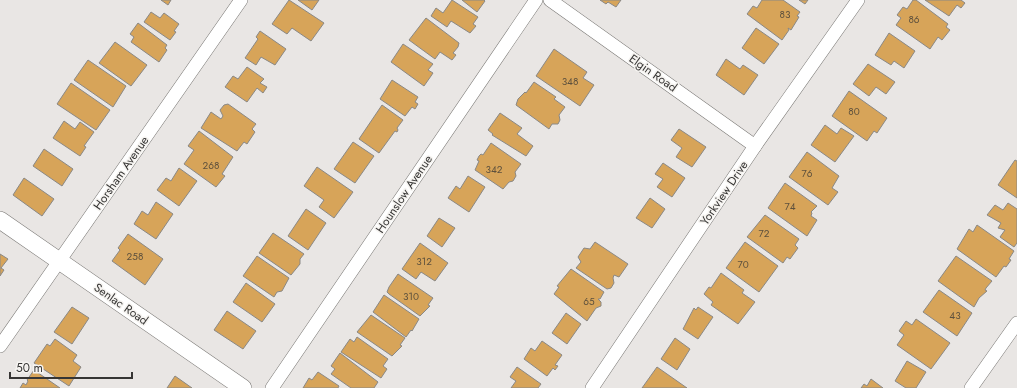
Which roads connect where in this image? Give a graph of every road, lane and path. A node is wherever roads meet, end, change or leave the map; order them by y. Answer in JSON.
{"nodes":[{"id":1,"x":241,"y":0,"type":"edge"},
{"id":2,"x":536,"y":0,"type":"edge"},
{"id":3,"x":550,"y":0,"type":"edge"},
{"id":4,"x":858,"y":0,"type":"edge"},
{"id":5,"x":755,"y":146,"type":"junction"},
{"id":6,"x":0,"y":220,"type":"edge"},
{"id":7,"x":60,"y":261,"type":"junction"},
{"id":8,"x":1017,"y":323,"type":"edge"},
{"id":9,"x":0,"y":346,"type":"edge"},
{"id":10,"x":242,"y":388,"type":"edge"},
{"id":11,"x":272,"y":388,"type":"edge"},
{"id":12,"x":592,"y":388,"type":"edge"},
{"id":13,"x":971,"y":388,"type":"edge"}],
"edges":[{"from":1,"to":7,"type":"street","name":"Horsham Avenue"},
{"from":2,"to":11,"type":"street","name":"Hounslow Avenue"},
{"from":3,"to":5,"type":"street","name":"Elgin Road"},
{"from":4,"to":5,"type":"street","name":"Yorkview Drive"},
{"from":5,"to":12,"type":"street","name":"Yorkview Drive"},
{"from":6,"to":7,"type":"street","name":"Senlac Road"},
{"from":7,"to":9,"type":"street","name":"Horsham Avenue"},
{"from":7,"to":10,"type":"street","name":"Senlac Road"},
{"from":8,"to":13,"type":"street"}]}
